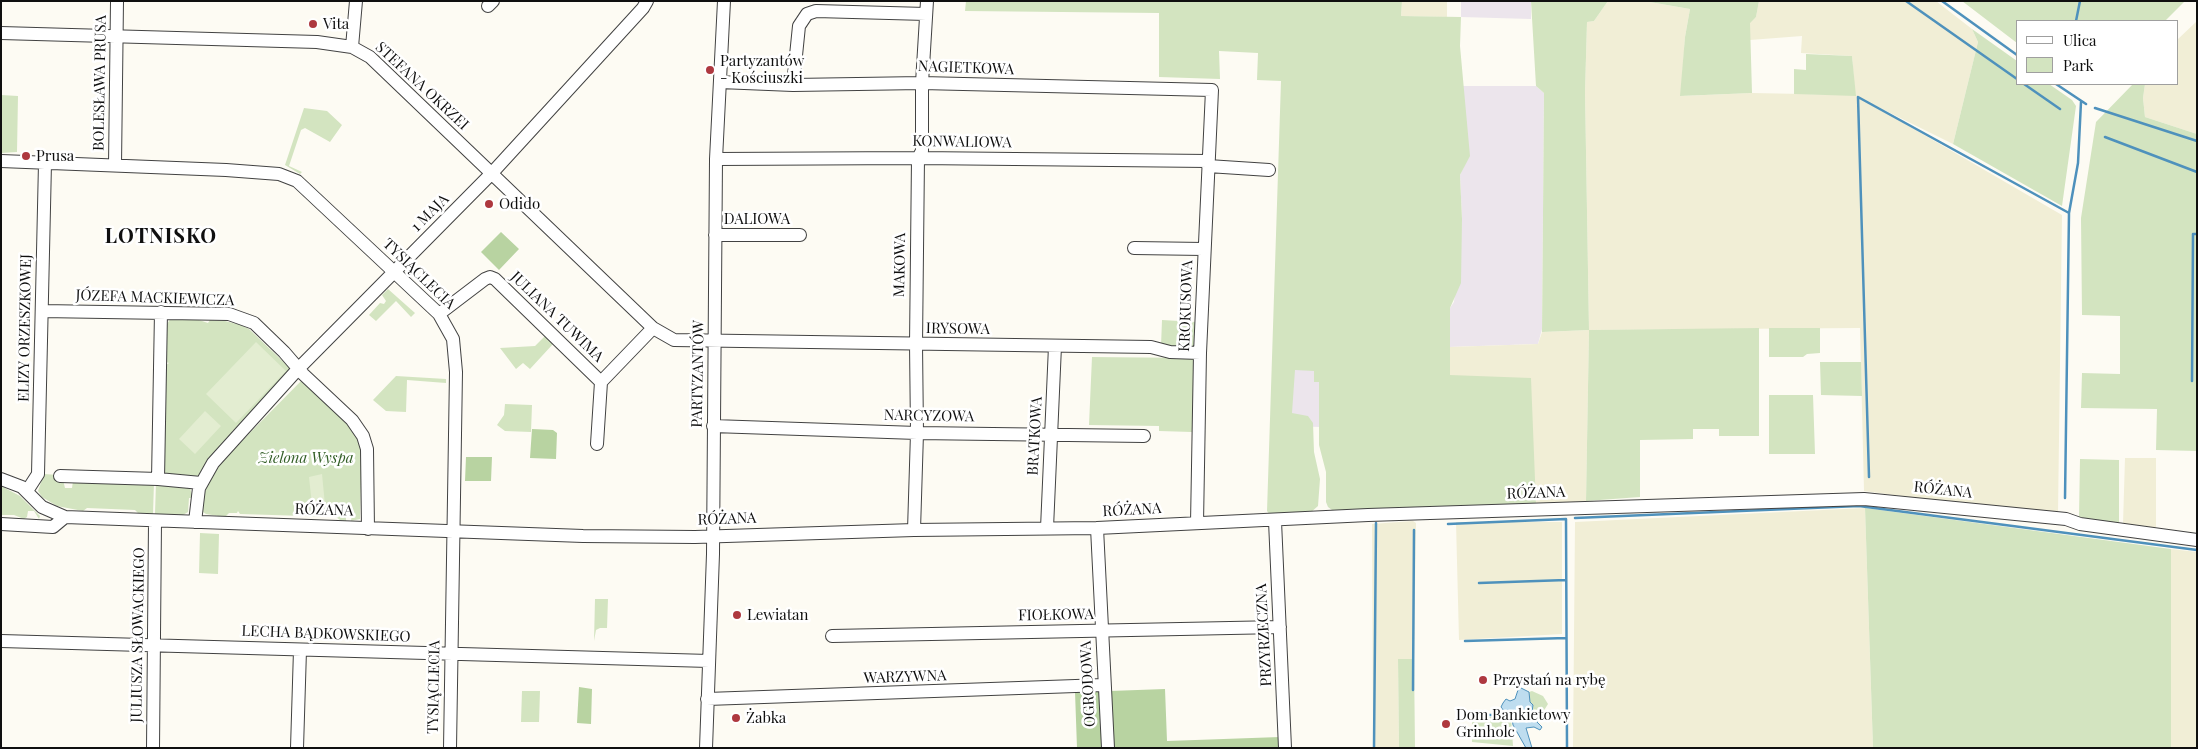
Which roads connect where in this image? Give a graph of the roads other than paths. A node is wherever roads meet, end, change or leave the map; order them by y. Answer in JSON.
{"nodes":[{"id":1,"x":118,"y":1,"type":"edge"},
{"id":2,"x":356,"y":1,"type":"edge"},
{"id":3,"x":647,"y":1,"type":"edge"},
{"id":4,"x":724,"y":1,"type":"edge"},
{"id":5,"x":927,"y":8,"type":"edge"},
{"id":6,"x":1,"y":33,"type":"edge"},
{"id":7,"x":117,"y":36,"type":"junction"},
{"id":8,"x":352,"y":47,"type":"junction"},
{"id":9,"x":720,"y":82,"type":"junction"},
{"id":10,"x":922,"y":83,"type":"junction"},
{"id":11,"x":794,"y":85,"type":"junction"},
{"id":12,"x":1212,"y":90,"type":"joint"},
{"id":13,"x":918,"y":158,"type":"junction"},
{"id":14,"x":716,"y":160,"type":"junction"},
{"id":15,"x":1,"y":161,"type":"edge"},
{"id":16,"x":45,"y":163,"type":"junction"},
{"id":17,"x":1208,"y":164,"type":"junction"},
{"id":18,"x":115,"y":165,"type":"junction"},
{"id":19,"x":1269,"y":170,"type":"dead end"},
{"id":20,"x":492,"y":173,"type":"junction"},
{"id":21,"x":715,"y":235,"type":"junction"},
{"id":22,"x":800,"y":235,"type":"dead end"},
{"id":23,"x":1134,"y":248,"type":"dead end"},
{"id":24,"x":1204,"y":249,"type":"junction"},
{"id":25,"x":394,"y":272,"type":"junction"},
{"id":26,"x":42,"y":311,"type":"junction"},
{"id":27,"x":162,"y":312,"type":"junction"},
{"id":28,"x":439,"y":314,"type":"junction"},
{"id":29,"x":653,"y":328,"type":"junction"},
{"id":30,"x":714,"y":342,"type":"junction"},
{"id":31,"x":916,"y":344,"type":"junction"},
{"id":32,"x":1056,"y":346,"type":"junction"},
{"id":33,"x":1200,"y":353,"type":"junction"},
{"id":34,"x":298,"y":369,"type":"junction"},
{"id":35,"x":601,"y":382,"type":"junction"},
{"id":36,"x":714,"y":426,"type":"junction"},
{"id":37,"x":917,"y":433,"type":"junction"},
{"id":38,"x":1052,"y":433,"type":"junction"},
{"id":39,"x":1144,"y":436,"type":"dead end"},
{"id":40,"x":597,"y":444,"type":"dead end"},
{"id":41,"x":60,"y":476,"type":"dead end"},
{"id":42,"x":1,"y":478,"type":"edge"},
{"id":43,"x":158,"y":478,"type":"junction"},
{"id":44,"x":201,"y":483,"type":"junction"},
{"id":45,"x":27,"y":491,"type":"junction"},
{"id":46,"x":65,"y":517,"type":"junction"},
{"id":47,"x":1275,"y":521,"type":"junction"},
{"id":48,"x":155,"y":522,"type":"junction"},
{"id":49,"x":195,"y":522,"type":"junction"},
{"id":50,"x":1197,"y":523,"type":"junction"},
{"id":51,"x":1,"y":524,"type":"edge"},
{"id":52,"x":368,"y":528,"type":"junction"},
{"id":53,"x":1047,"y":528,"type":"junction"},
{"id":54,"x":1097,"y":528,"type":"junction"},
{"id":55,"x":914,"y":530,"type":"junction"},
{"id":56,"x":453,"y":531,"type":"junction"},
{"id":57,"x":713,"y":536,"type":"junction"},
{"id":58,"x":2197,"y":540,"type":"edge"},
{"id":59,"x":1280,"y":627,"type":"junction"},
{"id":60,"x":1102,"y":630,"type":"junction"},
{"id":61,"x":832,"y":636,"type":"dead end"},
{"id":62,"x":1,"y":641,"type":"edge"},
{"id":63,"x":155,"y":645,"type":"junction"},
{"id":64,"x":300,"y":650,"type":"junction"},
{"id":65,"x":451,"y":654,"type":"junction"},
{"id":66,"x":709,"y":661,"type":"junction"},
{"id":67,"x":1104,"y":685,"type":"junction"},
{"id":68,"x":708,"y":699,"type":"junction"},
{"id":69,"x":153,"y":748,"type":"edge"},
{"id":70,"x":297,"y":748,"type":"edge"},
{"id":71,"x":450,"y":748,"type":"edge"},
{"id":72,"x":706,"y":748,"type":"edge"},
{"id":73,"x":1108,"y":748,"type":"edge"},
{"id":74,"x":1286,"y":748,"type":"edge"}],
"edges":[{"from":1,"to":7,"type":"street","name":"BOLESŁAWA PRUSA"},
{"from":2,"to":8,"type":"street"},
{"from":3,"to":20,"type":"street","name":"1 MAJA"},
{"from":4,"to":9,"type":"street","name":"PARTYZANTÓW"},
{"from":5,"to":10,"type":"street","name":"MAKOWA"},
{"from":5,"to":11,"type":"street"},
{"from":6,"to":7,"type":"street","name":"STEFANA OKRZEI"},
{"from":7,"to":8,"type":"street","name":"STEFANA OKRZEI"},
{"from":7,"to":18,"type":"street","name":"BOLESŁAWA PRUSA"},
{"from":8,"to":20,"type":"street","name":"STEFANA OKRZEI"},
{"from":9,"to":11,"type":"street","name":"NAGIETKOWA"},
{"from":9,"to":14,"type":"street","name":"PARTYZANTÓW"},
{"from":10,"to":11,"type":"street","name":"NAGIETKOWA"},
{"from":10,"to":12,"type":"street","name":"NAGIETKOWA"},
{"from":10,"to":13,"type":"street","name":"MAKOWA"},
{"from":12,"to":17,"type":"street","name":"KROKUSOWA"},
{"from":13,"to":14,"type":"street","name":"KONWALIOWA"},
{"from":13,"to":17,"type":"street","name":"KONWALIOWA"},
{"from":13,"to":31,"type":"street","name":"MAKOWA"},
{"from":14,"to":21,"type":"street","name":"PARTYZANTÓW"},
{"from":15,"to":16,"type":"street","name":"TYSIĄCLECIA"},
{"from":16,"to":18,"type":"street","name":"TYSIĄCLECIA"},
{"from":16,"to":26,"type":"street","name":"ELIZY ORZESZKOWEJ"},
{"from":17,"to":19,"type":"street","name":"KONWALIOWA"},
{"from":17,"to":24,"type":"street","name":"KROKUSOWA"},
{"from":18,"to":25,"type":"street","name":"TYSIĄCLECIA"},
{"from":20,"to":25,"type":"street","name":"1 MAJA"},
{"from":20,"to":29,"type":"street","name":"STEFANA OKRZEI"},
{"from":21,"to":22,"type":"street","name":"DALIOWA"},
{"from":21,"to":30,"type":"street","name":"PARTYZANTÓW"},
{"from":23,"to":24,"type":"street"},
{"from":24,"to":33,"type":"street","name":"KROKUSOWA"},
{"from":25,"to":28,"type":"street","name":"TYSIĄCLECIA"},
{"from":25,"to":34,"type":"street","name":"1 MAJA"},
{"from":26,"to":27,"type":"street","name":"JÓZEFA MACKIEWICZA"},
{"from":26,"to":45,"type":"street","name":"ELIZY ORZESZKOWEJ"},
{"from":27,"to":34,"type":"street","name":"JÓZEFA MACKIEWICZA"},
{"from":27,"to":43,"type":"street"},
{"from":28,"to":35,"type":"street","name":"JULIANA TUWIMA"},
{"from":28,"to":56,"type":"street","name":"TYSIĄCLECIA"},
{"from":29,"to":30,"type":"street","name":"STEFANA OKRZEI"},
{"from":29,"to":35,"type":"street"},
{"from":30,"to":31,"type":"street","name":"IRYSOWA"},
{"from":30,"to":36,"type":"street","name":"PARTYZANTÓW"},
{"from":31,"to":32,"type":"street","name":"IRYSOWA"},
{"from":31,"to":37,"type":"street","name":"MAKOWA"},
{"from":32,"to":33,"type":"street","name":"IRYSOWA"},
{"from":32,"to":38,"type":"street","name":"BRATKOWA"},
{"from":33,"to":50,"type":"street","name":"KROKUSOWA"},
{"from":34,"to":44,"type":"street","name":"1 MAJA"},
{"from":34,"to":52,"type":"street","name":"JÓZEFA MACKIEWICZA"},
{"from":35,"to":40,"type":"street","name":"JULIANA TUWIMA"},
{"from":36,"to":37,"type":"street","name":"NARCYZOWA"},
{"from":36,"to":57,"type":"street","name":"PARTYZANTÓW"},
{"from":37,"to":38,"type":"street","name":"NARCYZOWA"},
{"from":37,"to":55,"type":"street","name":"MAKOWA"},
{"from":38,"to":39,"type":"street","name":"NARCYZOWA"},
{"from":38,"to":53,"type":"street","name":"BRATKOWA"},
{"from":41,"to":43,"type":"street"},
{"from":42,"to":45,"type":"street","name":"RÓŻANA"},
{"from":43,"to":44,"type":"street"},
{"from":44,"to":49,"type":"street","name":"1 MAJA"},
{"from":45,"to":46,"type":"street","name":"RÓŻANA"},
{"from":46,"to":48,"type":"street","name":"RÓŻANA"},
{"from":46,"to":51,"type":"street","name":"RÓŻANA"},
{"from":47,"to":50,"type":"street","name":"RÓŻANA"},
{"from":47,"to":58,"type":"street","name":"RÓŻANA"},
{"from":47,"to":59,"type":"street","name":"PRZYRZECZNA"},
{"from":48,"to":49,"type":"street","name":"RÓŻANA"},
{"from":48,"to":63,"type":"street","name":"JULIUSZA SŁOWACKIEGO"},
{"from":49,"to":52,"type":"street","name":"RÓŻANA"},
{"from":50,"to":54,"type":"street","name":"RÓŻANA"},
{"from":52,"to":56,"type":"street","name":"RÓŻANA"},
{"from":53,"to":54,"type":"street","name":"RÓŻANA"},
{"from":53,"to":55,"type":"street","name":"RÓŻANA"},
{"from":54,"to":60,"type":"street","name":"OGRODOWA"},
{"from":55,"to":57,"type":"street","name":"RÓŻANA"},
{"from":56,"to":57,"type":"street","name":"RÓŻANA"},
{"from":56,"to":65,"type":"street","name":"TYSIĄCLECIA"},
{"from":57,"to":66,"type":"street","name":"PARTYZANTÓW"},
{"from":59,"to":60,"type":"street","name":"FIOŁKOWA"},
{"from":59,"to":74,"type":"street","name":"PRZYRZECZNA"},
{"from":60,"to":61,"type":"street","name":"FIOŁKOWA"},
{"from":60,"to":67,"type":"street","name":"OGRODOWA"},
{"from":62,"to":63,"type":"street","name":"LECHA BĄDKOWSKIEGO"},
{"from":63,"to":64,"type":"street","name":"LECHA BĄDKOWSKIEGO"},
{"from":63,"to":69,"type":"street","name":"JULIUSZA SŁOWACKIEGO"},
{"from":64,"to":65,"type":"street","name":"LECHA BĄDKOWSKIEGO"},
{"from":64,"to":70,"type":"street"},
{"from":65,"to":66,"type":"street","name":"LECHA BĄDKOWSKIEGO"},
{"from":65,"to":71,"type":"street","name":"TYSIĄCLECIA"},
{"from":66,"to":68,"type":"street","name":"PARTYZANTÓW"},
{"from":67,"to":68,"type":"street","name":"WARZYWNA"},
{"from":67,"to":73,"type":"street","name":"OGRODOWA"},
{"from":68,"to":72,"type":"street","name":"PARTYZANTÓW"}]}
